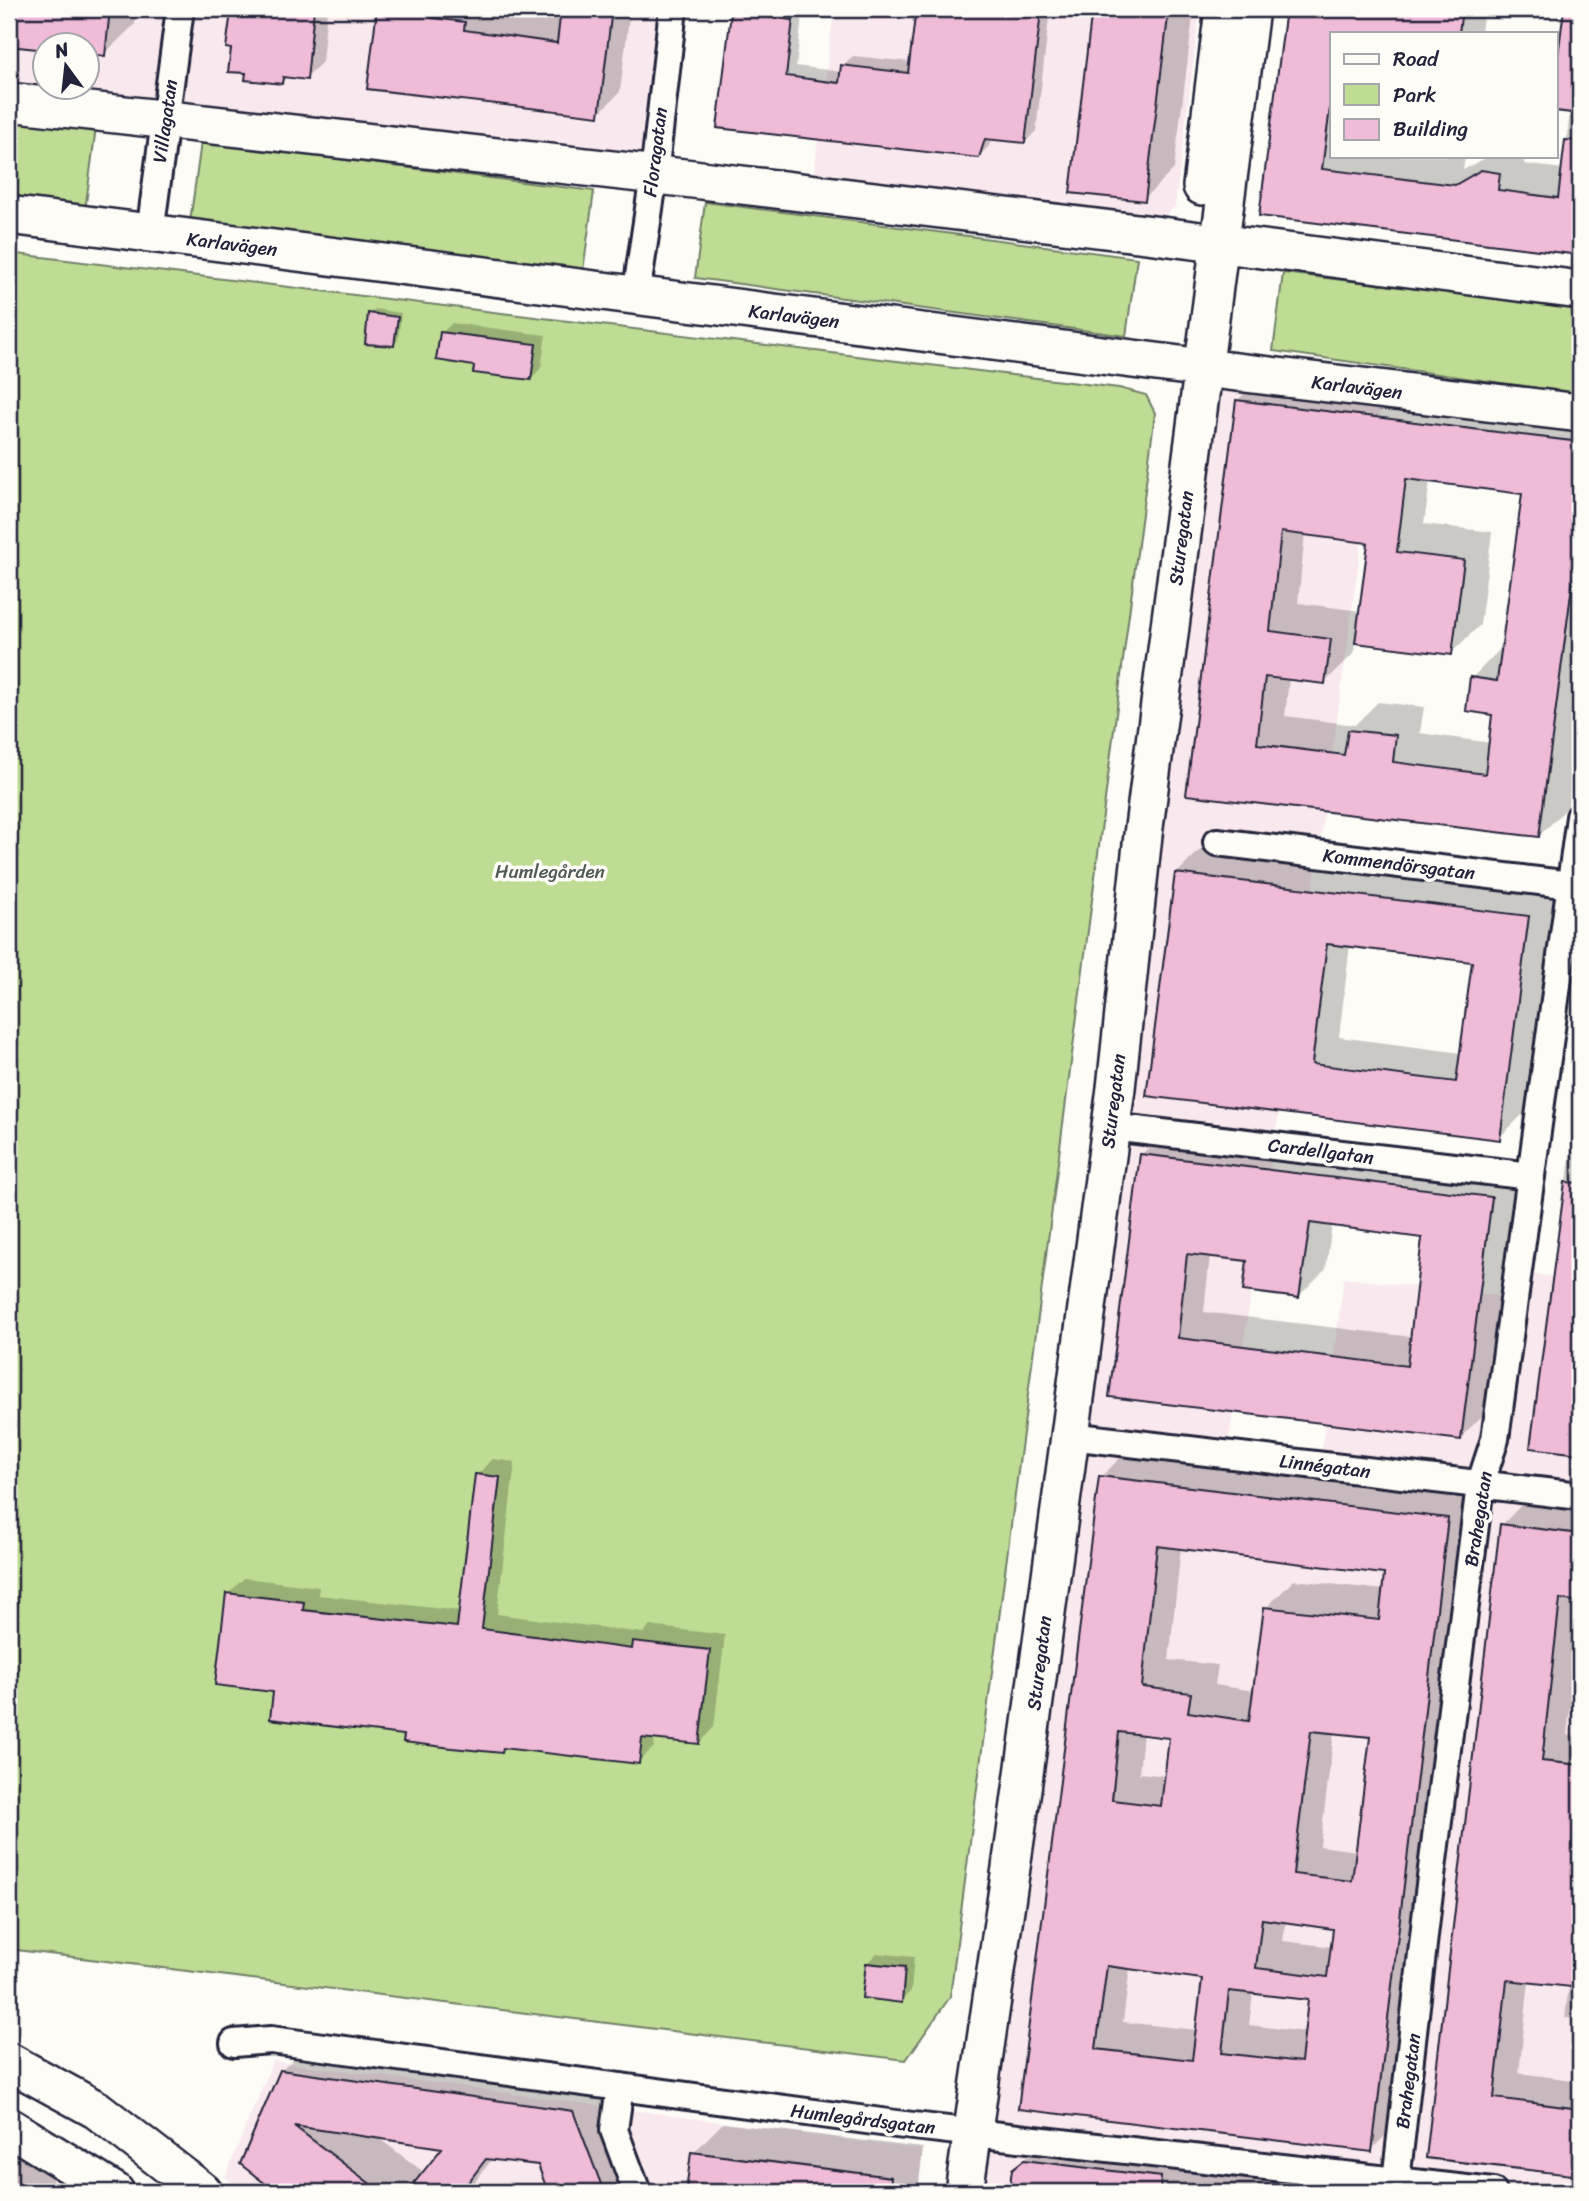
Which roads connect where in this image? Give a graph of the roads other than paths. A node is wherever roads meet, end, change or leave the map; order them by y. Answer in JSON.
{"nodes":[{"id":1,"x":180,"y":9,"type":"edge"},
{"id":2,"x":673,"y":9,"type":"edge"},
{"id":3,"x":1224,"y":9,"type":"edge"},
{"id":4,"x":1250,"y":9,"type":"edge"},
{"id":5,"x":9,"y":102,"type":"edge"},
{"id":6,"x":165,"y":119,"type":"junction"},
{"id":7,"x":654,"y":176,"type":"junction"},
{"id":8,"x":9,"y":215,"type":"edge"},
{"id":9,"x":150,"y":233,"type":"junction"},
{"id":10,"x":1208,"y":242,"type":"junction"},
{"id":11,"x":1580,"y":290,"type":"edge"},
{"id":12,"x":636,"y":296,"type":"junction"},
{"id":13,"x":1191,"y":367,"type":"junction"},
{"id":14,"x":1580,"y":413,"type":"edge"},
{"id":15,"x":1580,"y":817,"type":"edge"},
{"id":16,"x":1217,"y":842,"type":"dead end"},
{"id":17,"x":1576,"y":885,"type":"edge"},
{"id":18,"x":1111,"y":1126,"type":"junction"},
{"id":19,"x":1531,"y":1176,"type":"junction"},
{"id":20,"x":1070,"y":1436,"type":"junction"},
{"id":21,"x":1480,"y":1485,"type":"junction"},
{"id":22,"x":1580,"y":1496,"type":"edge"},
{"id":23,"x":234,"y":2043,"type":"dead end"},
{"id":24,"x":9,"y":2062,"type":"edge"},
{"id":25,"x":621,"y":2087,"type":"junction"},
{"id":26,"x":9,"y":2127,"type":"edge"},
{"id":27,"x":959,"y":2131,"type":"junction"},
{"id":28,"x":128,"y":2136,"type":"junction"},
{"id":29,"x":1396,"y":2181,"type":"junction"},
{"id":30,"x":95,"y":2187,"type":"edge"},
{"id":31,"x":203,"y":2192,"type":"edge"},
{"id":32,"x":638,"y":2192,"type":"edge"},
{"id":33,"x":938,"y":2192,"type":"edge"},
{"id":34,"x":964,"y":2192,"type":"edge"},
{"id":35,"x":1493,"y":2192,"type":"edge"}],
"edges":[{"from":1,"to":6,"type":"street","name":"Villagatan"},
{"from":2,"to":7,"type":"street","name":"Floragatan"},
{"from":3,"to":10,"type":"street","name":"Sturegatan"},
{"from":4,"to":10,"type":"street","name":"Sturegatan"},
{"from":5,"to":6,"type":"street"},
{"from":6,"to":7,"type":"street"},
{"from":6,"to":9,"type":"street","name":"Villagatan"},
{"from":7,"to":10,"type":"street"},
{"from":7,"to":12,"type":"street","name":"Floragatan"},
{"from":8,"to":9,"type":"street","name":"Karlavägen"},
{"from":9,"to":12,"type":"street","name":"Karlavägen"},
{"from":10,"to":11,"type":"street"},
{"from":10,"to":13,"type":"street","name":"Sturegatan"},
{"from":12,"to":13,"type":"street","name":"Karlavägen"},
{"from":13,"to":14,"type":"street","name":"Karlavägen"},
{"from":13,"to":18,"type":"street","name":"Sturegatan"},
{"from":13,"to":27,"type":"street","name":"Sturegatan"},
{"from":15,"to":17,"type":"street","name":"Brahegatan"},
{"from":16,"to":17,"type":"street","name":"Kommendörsgatan"},
{"from":17,"to":19,"type":"street","name":"Brahegatan"},
{"from":18,"to":19,"type":"street","name":"Cardellgatan"},
{"from":18,"to":20,"type":"street","name":"Sturegatan"},
{"from":19,"to":21,"type":"street","name":"Brahegatan"},
{"from":20,"to":21,"type":"street","name":"Linnégatan"},
{"from":20,"to":27,"type":"street","name":"Sturegatan"},
{"from":21,"to":22,"type":"street","name":"Linnégatan"},
{"from":21,"to":29,"type":"street","name":"Brahegatan"},
{"from":23,"to":25,"type":"street","name":"Humlegårdsgatan"},
{"from":24,"to":28,"type":"street"},
{"from":25,"to":27,"type":"street","name":"Humlegårdsgatan"},
{"from":25,"to":32,"type":"street"},
{"from":26,"to":30,"type":"street"},
{"from":27,"to":29,"type":"street","name":"Humlegårdsgatan"},
{"from":27,"to":33,"type":"street","name":"Sturegatan"},
{"from":27,"to":34,"type":"street","name":"Sturegatan"},
{"from":28,"to":30,"type":"street"},
{"from":28,"to":31,"type":"street"},
{"from":29,"to":35,"type":"street","name":"Humlegårdsgatan"}]}
